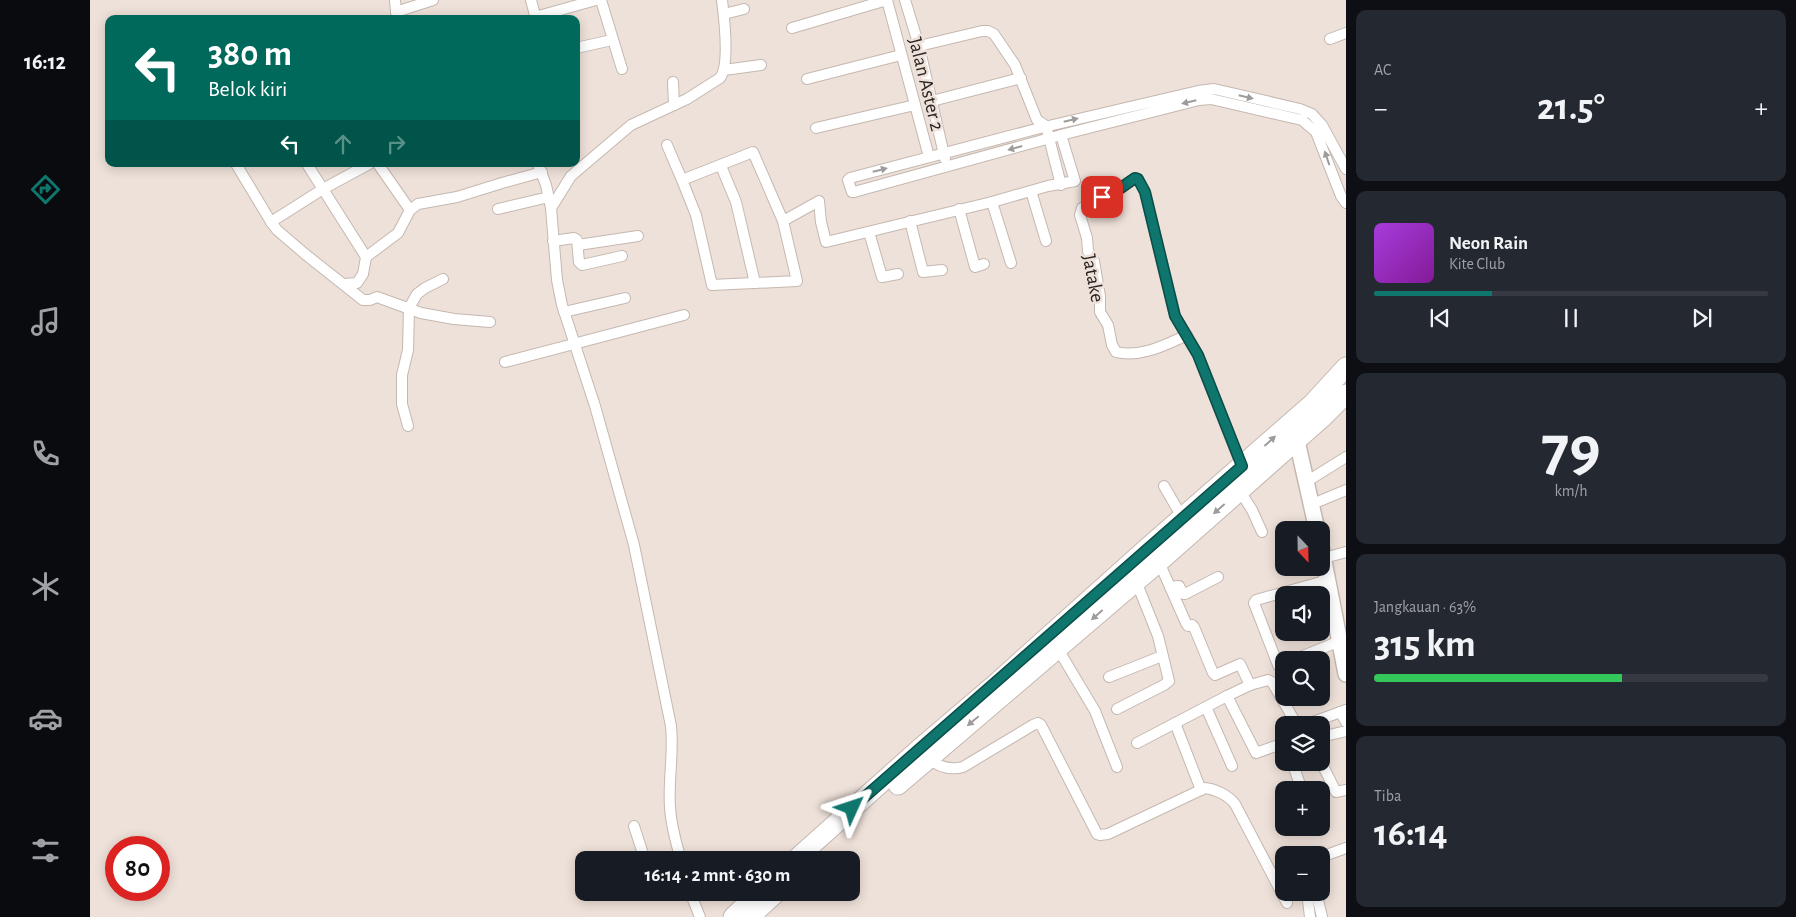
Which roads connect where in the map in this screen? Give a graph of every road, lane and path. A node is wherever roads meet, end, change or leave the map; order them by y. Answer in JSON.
{"nodes":[{"id":1,"x":395,"y":0,"type":"edge"},
{"id":2,"x":432,"y":0,"type":"edge"},
{"id":3,"x":531,"y":0,"type":"edge"},
{"id":4,"x":596,"y":0,"type":"edge"},
{"id":5,"x":601,"y":0,"type":"edge"},
{"id":6,"x":722,"y":0,"type":"edge"},
{"id":7,"x":887,"y":0,"type":"edge"},
{"id":8,"x":905,"y":0,"type":"edge"},
{"id":9,"x":744,"y":9,"type":"dead end"},
{"id":10,"x":724,"y":14,"type":"junction"},
{"id":11,"x":398,"y":15,"type":"edge"},
{"id":12,"x":535,"y":15,"type":"edge"},
{"id":13,"x":546,"y":15,"type":"edge"},
{"id":14,"x":792,"y":28,"type":"dead end"},
{"id":15,"x":1346,"y":33,"type":"edge"},
{"id":16,"x":1330,"y":39,"type":"dead end"},
{"id":17,"x":612,"y":40,"type":"junction"},
{"id":18,"x":919,"y":46,"type":"junction"},
{"id":19,"x":580,"y":47,"type":"edge"},
{"id":20,"x":901,"y":55,"type":"junction"},
{"id":21,"x":761,"y":65,"type":"dead end"},
{"id":22,"x":622,"y":69,"type":"dead end"},
{"id":23,"x":724,"y":70,"type":"junction"},
{"id":24,"x":1021,"y":78,"type":"junction"},
{"id":25,"x":807,"y":79,"type":"dead end"},
{"id":26,"x":673,"y":82,"type":"dead end"},
{"id":27,"x":1213,"y":94,"type":"junction"},
{"id":28,"x":932,"y":101,"type":"junction"},
{"id":29,"x":674,"y":105,"type":"junction"},
{"id":30,"x":915,"y":105,"type":"junction"},
{"id":31,"x":1035,"y":125,"type":"junction"},
{"id":32,"x":1046,"y":126,"type":"junction"},
{"id":33,"x":816,"y":128,"type":"dead end"},
{"id":34,"x":1061,"y":135,"type":"junction"},
{"id":35,"x":1048,"y":139,"type":"junction"},
{"id":36,"x":1036,"y":142,"type":"junction"},
{"id":37,"x":667,"y":145,"type":"dead end"},
{"id":38,"x":943,"y":153,"type":"junction"},
{"id":39,"x":930,"y":157,"type":"junction"},
{"id":40,"x":722,"y":166,"type":"junction"},
{"id":41,"x":238,"y":167,"type":"edge"},
{"id":42,"x":309,"y":167,"type":"edge"},
{"id":43,"x":363,"y":167,"type":"edge"},
{"id":44,"x":380,"y":167,"type":"edge"},
{"id":45,"x":540,"y":168,"type":"edge"},
{"id":46,"x":947,"y":168,"type":"junction"},
{"id":47,"x":1346,"y":169,"type":"edge"},
{"id":48,"x":682,"y":180,"type":"junction"},
{"id":49,"x":1061,"y":184,"type":"junction"},
{"id":50,"x":323,"y":189,"type":"junction"},
{"id":51,"x":1031,"y":191,"type":"junction"},
{"id":52,"x":550,"y":202,"type":"junction"},
{"id":53,"x":992,"y":202,"type":"junction"},
{"id":54,"x":1346,"y":203,"type":"edge"},
{"id":55,"x":498,"y":209,"type":"dead end"},
{"id":56,"x":959,"y":209,"type":"junction"},
{"id":57,"x":410,"y":210,"type":"junction"},
{"id":58,"x":783,"y":221,"type":"junction"},
{"id":59,"x":910,"y":221,"type":"junction"},
{"id":60,"x":271,"y":222,"type":"junction"},
{"id":61,"x":869,"y":232,"type":"junction"},
{"id":62,"x":638,"y":236,"type":"dead end"},
{"id":63,"x":552,"y":241,"type":"junction"},
{"id":64,"x":1046,"y":241,"type":"dead end"},
{"id":65,"x":578,"y":245,"type":"junction"},
{"id":66,"x":622,"y":256,"type":"dead end"},
{"id":67,"x":366,"y":257,"type":"junction"},
{"id":68,"x":1011,"y":263,"type":"dead end"},
{"id":69,"x":984,"y":264,"type":"dead end"},
{"id":70,"x":942,"y":270,"type":"dead end"},
{"id":71,"x":898,"y":274,"type":"dead end"},
{"id":72,"x":443,"y":279,"type":"dead end"},
{"id":73,"x":756,"y":283,"type":"junction"},
{"id":74,"x":344,"y":284,"type":"junction"},
{"id":75,"x":625,"y":298,"type":"dead end"},
{"id":76,"x":409,"y":308,"type":"junction"},
{"id":77,"x":564,"y":312,"type":"junction"},
{"id":78,"x":684,"y":315,"type":"dead end"},
{"id":79,"x":490,"y":322,"type":"dead end"},
{"id":80,"x":1187,"y":335,"type":"junction"},
{"id":81,"x":575,"y":344,"type":"junction"},
{"id":82,"x":505,"y":362,"type":"dead end"},
{"id":83,"x":1346,"y":367,"type":"edge"},
{"id":84,"x":1346,"y":394,"type":"edge"},
{"id":85,"x":1292,"y":422,"type":"junction"},
{"id":86,"x":408,"y":426,"type":"dead end"},
{"id":87,"x":1298,"y":440,"type":"junction"},
{"id":88,"x":1346,"y":458,"type":"edge"},
{"id":89,"x":1244,"y":479,"type":"junction"},
{"id":90,"x":1306,"y":482,"type":"junction"},
{"id":91,"x":1164,"y":486,"type":"dead end"},
{"id":92,"x":1346,"y":490,"type":"edge"},
{"id":93,"x":1310,"y":505,"type":"junction"},
{"id":94,"x":1182,"y":517,"type":"junction"},
{"id":95,"x":1314,"y":521,"type":"edge"},
{"id":96,"x":1262,"y":532,"type":"dead end"},
{"id":97,"x":1330,"y":552,"type":"edge"},
{"id":98,"x":1346,"y":552,"type":"edge"},
{"id":99,"x":1159,"y":562,"type":"junction"},
{"id":100,"x":1327,"y":576,"type":"edge"},
{"id":101,"x":1218,"y":577,"type":"dead end"},
{"id":102,"x":1328,"y":580,"type":"junction"},
{"id":103,"x":1136,"y":581,"type":"junction"},
{"id":104,"x":1170,"y":587,"type":"junction"},
{"id":105,"x":1340,"y":642,"type":"junction"},
{"id":106,"x":1058,"y":649,"type":"junction"},
{"id":107,"x":1316,"y":651,"type":"edge"},
{"id":108,"x":1162,"y":656,"type":"junction"},
{"id":109,"x":1275,"y":657,"type":"edge"},
{"id":110,"x":1346,"y":674,"type":"edge"},
{"id":111,"x":1109,"y":676,"type":"dead end"},
{"id":112,"x":1250,"y":685,"type":"junction"},
{"id":113,"x":1227,"y":696,"type":"junction"},
{"id":114,"x":1206,"y":707,"type":"junction"},
{"id":115,"x":1117,"y":709,"type":"dead end"},
{"id":116,"x":1343,"y":711,"type":"edge"},
{"id":117,"x":1292,"y":716,"type":"edge"},
{"id":118,"x":1329,"y":716,"type":"edge"},
{"id":119,"x":1346,"y":722,"type":"edge"},
{"id":120,"x":1175,"y":723,"type":"junction"},
{"id":121,"x":1346,"y":731,"type":"edge"},
{"id":122,"x":1330,"y":735,"type":"edge"},
{"id":123,"x":1137,"y":743,"type":"dead end"},
{"id":124,"x":1275,"y":746,"type":"edge"},
{"id":125,"x":923,"y":754,"type":"junction"},
{"id":126,"x":1232,"y":766,"type":"dead end"},
{"id":127,"x":1117,"y":767,"type":"dead end"},
{"id":128,"x":1326,"y":771,"type":"edge"},
{"id":129,"x":1201,"y":790,"type":"junction"},
{"id":130,"x":1346,"y":790,"type":"edge"},
{"id":131,"x":871,"y":799,"type":"junction"},
{"id":132,"x":634,"y":826,"type":"dead end"},
{"id":133,"x":1346,"y":848,"type":"edge"},
{"id":134,"x":642,"y":851,"type":"edge"},
{"id":135,"x":679,"y":851,"type":"edge"},
{"id":136,"x":806,"y":851,"type":"edge"},
{"id":137,"x":821,"y":851,"type":"edge"},
{"id":138,"x":1330,"y":854,"type":"edge"},
{"id":139,"x":694,"y":901,"type":"edge"},
{"id":140,"x":749,"y":901,"type":"edge"},
{"id":141,"x":768,"y":901,"type":"edge"},
{"id":142,"x":1308,"y":901,"type":"edge"},
{"id":143,"x":1318,"y":901,"type":"edge"},
{"id":144,"x":1287,"y":903,"type":"dead end"},
{"id":145,"x":700,"y":917,"type":"edge"},
{"id":146,"x":732,"y":917,"type":"edge"},
{"id":147,"x":751,"y":917,"type":"edge"},
{"id":148,"x":1310,"y":917,"type":"edge"},
{"id":149,"x":1322,"y":917,"type":"edge"}],
"edges":[{"from":1,"to":11,"type":"street"},
{"from":2,"to":11,"type":"street"},
{"from":3,"to":12,"type":"street"},
{"from":4,"to":13,"type":"street"},
{"from":5,"to":17,"type":"street"},
{"from":6,"to":10,"type":"street"},
{"from":7,"to":14,"type":"street"},
{"from":7,"to":20,"type":"street"},
{"from":8,"to":18,"type":"street","name":"Jalan Aster 2"},
{"from":9,"to":10,"type":"street"},
{"from":10,"to":23,"type":"street"},
{"from":15,"to":16,"type":"street"},
{"from":17,"to":19,"type":"street"},
{"from":17,"to":22,"type":"street"},
{"from":18,"to":24,"type":"street"},
{"from":18,"to":28,"type":"street","name":"Jalan Aster 2"},
{"from":20,"to":25,"type":"street"},
{"from":20,"to":30,"type":"street"},
{"from":21,"to":23,"type":"street"},
{"from":23,"to":29,"type":"street"},
{"from":24,"to":28,"type":"street"},
{"from":24,"to":31,"type":"street"},
{"from":26,"to":29,"type":"street"},
{"from":32,"to":27,"type":"street","one_way":true},
{"from":27,"to":34,"type":"street","one_way":true},
{"from":27,"to":47,"type":"street","one_way":true},
{"from":54,"to":27,"type":"street","one_way":true},
{"from":28,"to":38,"type":"street","name":"Jalan Aster 2"},
{"from":29,"to":52,"type":"street"},
{"from":30,"to":33,"type":"street"},
{"from":30,"to":39,"type":"street"},
{"from":31,"to":32,"type":"street"},
{"from":31,"to":36,"type":"street"},
{"from":31,"to":38,"type":"street"},
{"from":32,"to":35,"type":"street"},
{"from":34,"to":35,"type":"street"},
{"from":34,"to":49,"type":"street"},
{"from":35,"to":36,"type":"street"},
{"from":35,"to":49,"type":"street"},
{"from":36,"to":46,"type":"street","one_way":true},
{"from":37,"to":48,"type":"street"},
{"from":38,"to":39,"type":"street"},
{"from":38,"to":46,"type":"street","name":"Jalan Aster 2"},
{"from":46,"to":39,"type":"street","one_way":true},
{"from":40,"to":48,"type":"street"},
{"from":40,"to":58,"type":"street"},
{"from":40,"to":73,"type":"street"},
{"from":41,"to":60,"type":"street"},
{"from":42,"to":50,"type":"street"},
{"from":43,"to":50,"type":"street"},
{"from":44,"to":57,"type":"street"},
{"from":45,"to":52,"type":"street"},
{"from":45,"to":57,"type":"street"},
{"from":48,"to":73,"type":"street"},
{"from":49,"to":51,"type":"street"},
{"from":50,"to":60,"type":"street"},
{"from":50,"to":67,"type":"street"},
{"from":51,"to":53,"type":"street"},
{"from":51,"to":64,"type":"street"},
{"from":52,"to":55,"type":"street"},
{"from":52,"to":63,"type":"street"},
{"from":53,"to":56,"type":"street"},
{"from":53,"to":68,"type":"street"},
{"from":56,"to":59,"type":"street"},
{"from":56,"to":69,"type":"street"},
{"from":57,"to":67,"type":"street"},
{"from":58,"to":61,"type":"street"},
{"from":58,"to":73,"type":"street"},
{"from":59,"to":61,"type":"street"},
{"from":59,"to":70,"type":"street"},
{"from":60,"to":74,"type":"street"},
{"from":61,"to":71,"type":"street"},
{"from":62,"to":65,"type":"street"},
{"from":63,"to":65,"type":"street"},
{"from":63,"to":77,"type":"street"},
{"from":65,"to":66,"type":"street"},
{"from":67,"to":74,"type":"street"},
{"from":72,"to":76,"type":"street"},
{"from":74,"to":76,"type":"street"},
{"from":75,"to":77,"type":"street"},
{"from":76,"to":79,"type":"street"},
{"from":76,"to":86,"type":"street"},
{"from":77,"to":81,"type":"street"},
{"from":78,"to":81,"type":"street"},
{"from":80,"to":80,"type":"street","name":"Jatake"},
{"from":80,"to":89,"type":"street"},
{"from":81,"to":82,"type":"street"},
{"from":81,"to":135,"type":"street"},
{"from":83,"to":85,"type":"highway"},
{"from":84,"to":87,"type":"highway"},
{"from":85,"to":87,"type":"street"},
{"from":89,"to":85,"type":"highway","one_way":true},
{"from":87,"to":89,"type":"highway"},
{"from":87,"to":90,"type":"street"},
{"from":88,"to":90,"type":"street"},
{"from":89,"to":94,"type":"highway"},
{"from":89,"to":96,"type":"street"},
{"from":89,"to":99,"type":"highway","one_way":true},
{"from":90,"to":93,"type":"street"},
{"from":91,"to":94,"type":"street"},
{"from":92,"to":93,"type":"street"},
{"from":93,"to":95,"type":"street"},
{"from":94,"to":125,"type":"highway"},
{"from":97,"to":98,"type":"street"},
{"from":99,"to":103,"type":"highway"},
{"from":99,"to":104,"type":"street"},
{"from":100,"to":102,"type":"street"},
{"from":101,"to":104,"type":"street"},
{"from":102,"to":105,"type":"street"},
{"from":102,"to":109,"type":"street"},
{"from":103,"to":106,"type":"highway","one_way":true},
{"from":103,"to":108,"type":"street"},
{"from":104,"to":112,"type":"street"},
{"from":105,"to":107,"type":"street"},
{"from":105,"to":110,"type":"street"},
{"from":106,"to":125,"type":"highway","one_way":true},
{"from":106,"to":127,"type":"street"},
{"from":108,"to":111,"type":"street"},
{"from":108,"to":115,"type":"street"},
{"from":112,"to":113,"type":"street"},
{"from":112,"to":117,"type":"street"},
{"from":113,"to":114,"type":"street"},
{"from":113,"to":124,"type":"street"},
{"from":114,"to":120,"type":"street"},
{"from":114,"to":126,"type":"street"},
{"from":116,"to":118,"type":"street"},
{"from":116,"to":119,"type":"street"},
{"from":120,"to":123,"type":"street"},
{"from":120,"to":129,"type":"street"},
{"from":121,"to":122,"type":"street"},
{"from":125,"to":129,"type":"street"},
{"from":125,"to":131,"type":"highway"},
{"from":128,"to":130,"type":"street"},
{"from":129,"to":144,"type":"street"},
{"from":131,"to":136,"type":"highway"},
{"from":131,"to":137,"type":"highway"},
{"from":132,"to":134,"type":"street"},
{"from":133,"to":138,"type":"street"},
{"from":139,"to":145,"type":"street"},
{"from":140,"to":146,"type":"highway"},
{"from":141,"to":147,"type":"highway"},
{"from":142,"to":148,"type":"street"},
{"from":143,"to":149,"type":"street"}]}
